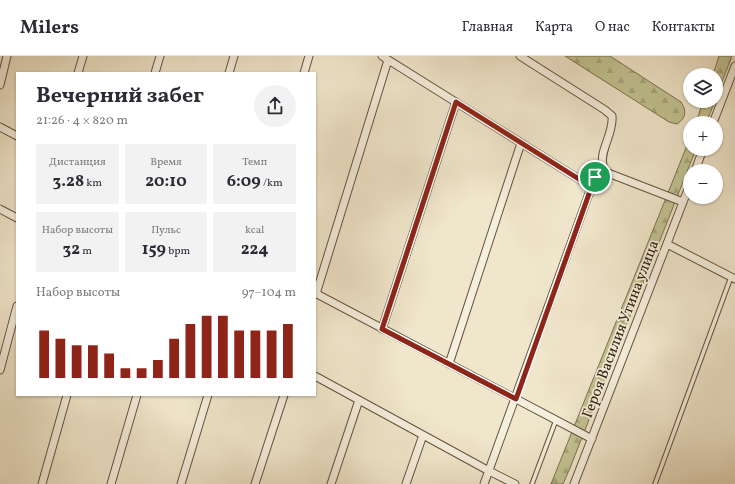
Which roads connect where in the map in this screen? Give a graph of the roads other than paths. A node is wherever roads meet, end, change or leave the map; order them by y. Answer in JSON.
{"nodes":[{"id":1,"x":7,"y":56,"type":"edge"},
{"id":2,"x":83,"y":56,"type":"edge"},
{"id":3,"x":160,"y":56,"type":"edge"},
{"id":4,"x":234,"y":56,"type":"edge"},
{"id":5,"x":309,"y":56,"type":"edge"},
{"id":6,"x":520,"y":56,"type":"edge"},
{"id":7,"x":385,"y":58,"type":"edge"},
{"id":8,"x":735,"y":66,"type":"edge"},
{"id":9,"x":78,"y":72,"type":"edge"},
{"id":10,"x":155,"y":72,"type":"edge"},
{"id":11,"x":229,"y":72,"type":"edge"},
{"id":12,"x":304,"y":72,"type":"edge"},
{"id":13,"x":0,"y":85,"type":"edge"},
{"id":14,"x":456,"y":102,"type":"junction"},
{"id":15,"x":716,"y":116,"type":"edge"},
{"id":16,"x":0,"y":127,"type":"edge"},
{"id":17,"x":16,"y":135,"type":"edge"},
{"id":18,"x":521,"y":143,"type":"junction"},
{"id":19,"x":608,"y":173,"type":"junction"},
{"id":20,"x":595,"y":177,"type":"junction"},
{"id":21,"x":683,"y":202,"type":"joint"},
{"id":22,"x":0,"y":210,"type":"edge"},
{"id":23,"x":16,"y":218,"type":"edge"},
{"id":24,"x":667,"y":244,"type":"junction"},
{"id":25,"x":733,"y":278,"type":"edge"},
{"id":26,"x":316,"y":290,"type":"edge"},
{"id":27,"x":316,"y":294,"type":"edge"},
{"id":28,"x":16,"y":310,"type":"edge"},
{"id":29,"x":382,"y":329,"type":"junction"},
{"id":30,"x":449,"y":364,"type":"junction"},
{"id":31,"x":0,"y":370,"type":"edge"},
{"id":32,"x":316,"y":377,"type":"edge"},
{"id":33,"x":67,"y":396,"type":"edge"},
{"id":34,"x":137,"y":396,"type":"edge"},
{"id":35,"x":208,"y":396,"type":"edge"},
{"id":36,"x":284,"y":396,"type":"edge"},
{"id":37,"x":516,"y":399,"type":"junction"},
{"id":38,"x":359,"y":400,"type":"junction"},
{"id":39,"x":556,"y":420,"type":"junction"},
{"id":40,"x":423,"y":435,"type":"junction"},
{"id":41,"x":592,"y":439,"type":"junction"},
{"id":42,"x":489,"y":471,"type":"junction"},
{"id":43,"x":42,"y":484,"type":"edge"},
{"id":44,"x":110,"y":484,"type":"edge"},
{"id":45,"x":181,"y":484,"type":"edge"},
{"id":46,"x":255,"y":484,"type":"edge"},
{"id":47,"x":331,"y":484,"type":"edge"},
{"id":48,"x":406,"y":484,"type":"edge"},
{"id":49,"x":484,"y":484,"type":"edge"},
{"id":50,"x":515,"y":484,"type":"edge"},
{"id":51,"x":532,"y":484,"type":"edge"},
{"id":52,"x":574,"y":484,"type":"edge"},
{"id":53,"x":655,"y":484,"type":"edge"}],
"edges":[{"from":1,"to":13,"type":"street"},
{"from":2,"to":9,"type":"street"},
{"from":3,"to":10,"type":"street"},
{"from":4,"to":11,"type":"street"},
{"from":5,"to":12,"type":"street"},
{"from":6,"to":19,"type":"street"},
{"from":7,"to":14,"type":"street"},
{"from":7,"to":26,"type":"street"},
{"from":8,"to":15,"type":"street"},
{"from":14,"to":18,"type":"street"},
{"from":14,"to":29,"type":"street"},
{"from":16,"to":17,"type":"street"},
{"from":18,"to":20,"type":"street"},
{"from":18,"to":30,"type":"street"},
{"from":19,"to":20,"type":"street"},
{"from":19,"to":21,"type":"street"},
{"from":20,"to":37,"type":"street"},
{"from":21,"to":24,"type":"street","name":"Героя Василия Утина улица"},
{"from":22,"to":23,"type":"street"},
{"from":24,"to":25,"type":"street"},
{"from":24,"to":41,"type":"street","name":"Героя Василия Утина улица"},
{"from":25,"to":53,"type":"lane"},
{"from":27,"to":29,"type":"street"},
{"from":28,"to":31,"type":"street"},
{"from":29,"to":30,"type":"street"},
{"from":30,"to":37,"type":"street"},
{"from":32,"to":38,"type":"street"},
{"from":33,"to":43,"type":"street"},
{"from":34,"to":44,"type":"street"},
{"from":35,"to":45,"type":"street"},
{"from":36,"to":46,"type":"street"},
{"from":37,"to":39,"type":"street"},
{"from":37,"to":42,"type":"street"},
{"from":38,"to":40,"type":"street"},
{"from":38,"to":47,"type":"street"},
{"from":39,"to":41,"type":"street"},
{"from":39,"to":51,"type":"lane"},
{"from":40,"to":42,"type":"street"},
{"from":40,"to":48,"type":"street"},
{"from":41,"to":52,"type":"street","name":"Героя Василия Утина улица"},
{"from":42,"to":49,"type":"street"},
{"from":42,"to":50,"type":"street"}]}
